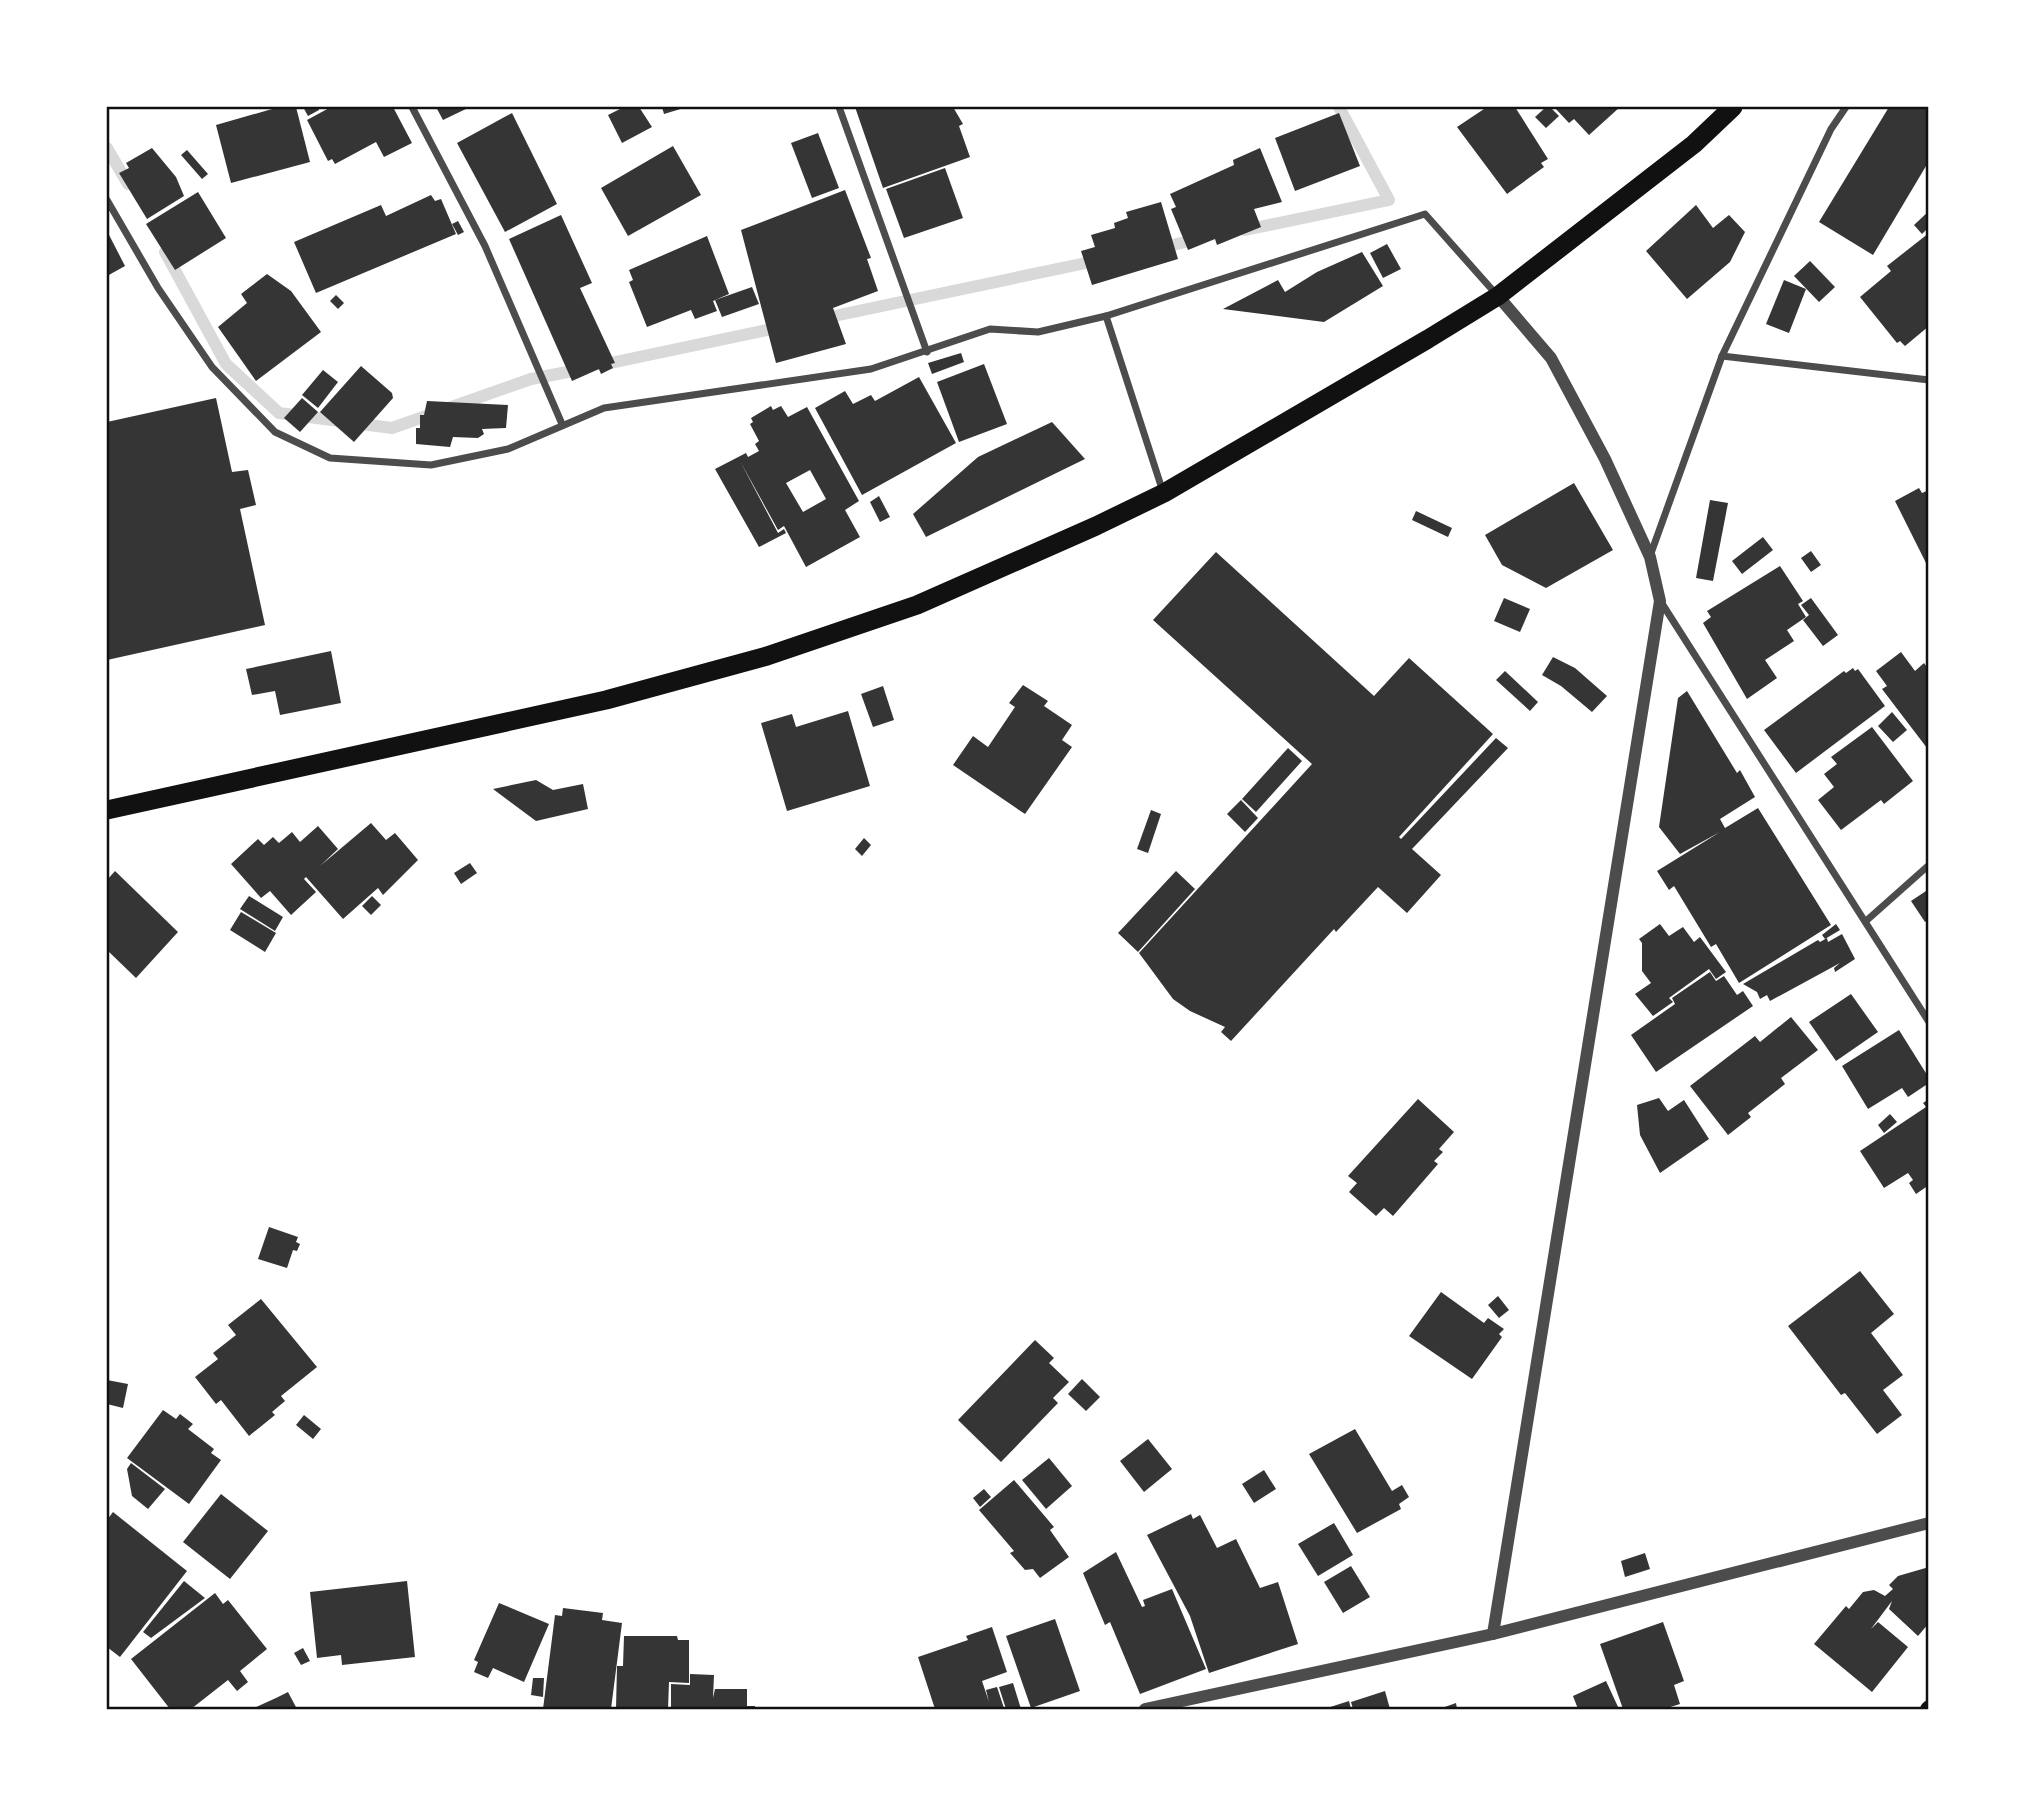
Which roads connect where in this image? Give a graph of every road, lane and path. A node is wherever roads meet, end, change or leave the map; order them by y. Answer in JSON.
{"nodes":[{"id":1,"x":412,"y":107,"type":"edge"},
{"id":2,"x":839,"y":107,"type":"edge"},
{"id":3,"x":1733,"y":107,"type":"edge"},
{"id":4,"x":1846,"y":107,"type":"edge"},
{"id":5,"x":107,"y":200,"type":"edge"},
{"id":6,"x":1498,"y":296,"type":"junction"},
{"id":7,"x":1106,"y":316,"type":"junction"},
{"id":8,"x":927,"y":352,"type":"junction"},
{"id":9,"x":1722,"y":356,"type":"junction"},
{"id":10,"x":1929,"y":380,"type":"edge"},
{"id":11,"x":562,"y":424,"type":"junction"},
{"id":12,"x":1164,"y":493,"type":"junction"},
{"id":13,"x":1650,"y":557,"type":"junction"},
{"id":14,"x":1660,"y":601,"type":"junction"},
{"id":15,"x":107,"y":810,"type":"edge"},
{"id":16,"x":1929,"y":865,"type":"edge"},
{"id":17,"x":1866,"y":921,"type":"junction"},
{"id":18,"x":1929,"y":1022,"type":"edge"},
{"id":19,"x":1929,"y":1522,"type":"edge"},
{"id":20,"x":1493,"y":1634,"type":"junction"},
{"id":21,"x":1145,"y":1709,"type":"edge"}],
"edges":[{"from":1,"to":11,"type":"street"},
{"from":2,"to":8,"type":"street"},
{"from":3,"to":6,"type":"highway"},
{"from":4,"to":9,"type":"street"},
{"from":5,"to":11,"type":"street"},
{"from":6,"to":7,"type":"street"},
{"from":6,"to":12,"type":"highway"},
{"from":6,"to":13,"type":"street"},
{"from":7,"to":8,"type":"street"},
{"from":7,"to":12,"type":"street"},
{"from":8,"to":11,"type":"street"},
{"from":9,"to":10,"type":"street"},
{"from":9,"to":13,"type":"street"},
{"from":12,"to":15,"type":"highway"},
{"from":13,"to":14,"type":"street"},
{"from":14,"to":17,"type":"street"},
{"from":14,"to":20,"type":"street"},
{"from":16,"to":17,"type":"street"},
{"from":17,"to":18,"type":"street"},
{"from":19,"to":20,"type":"street"},
{"from":20,"to":21,"type":"street"}]}
